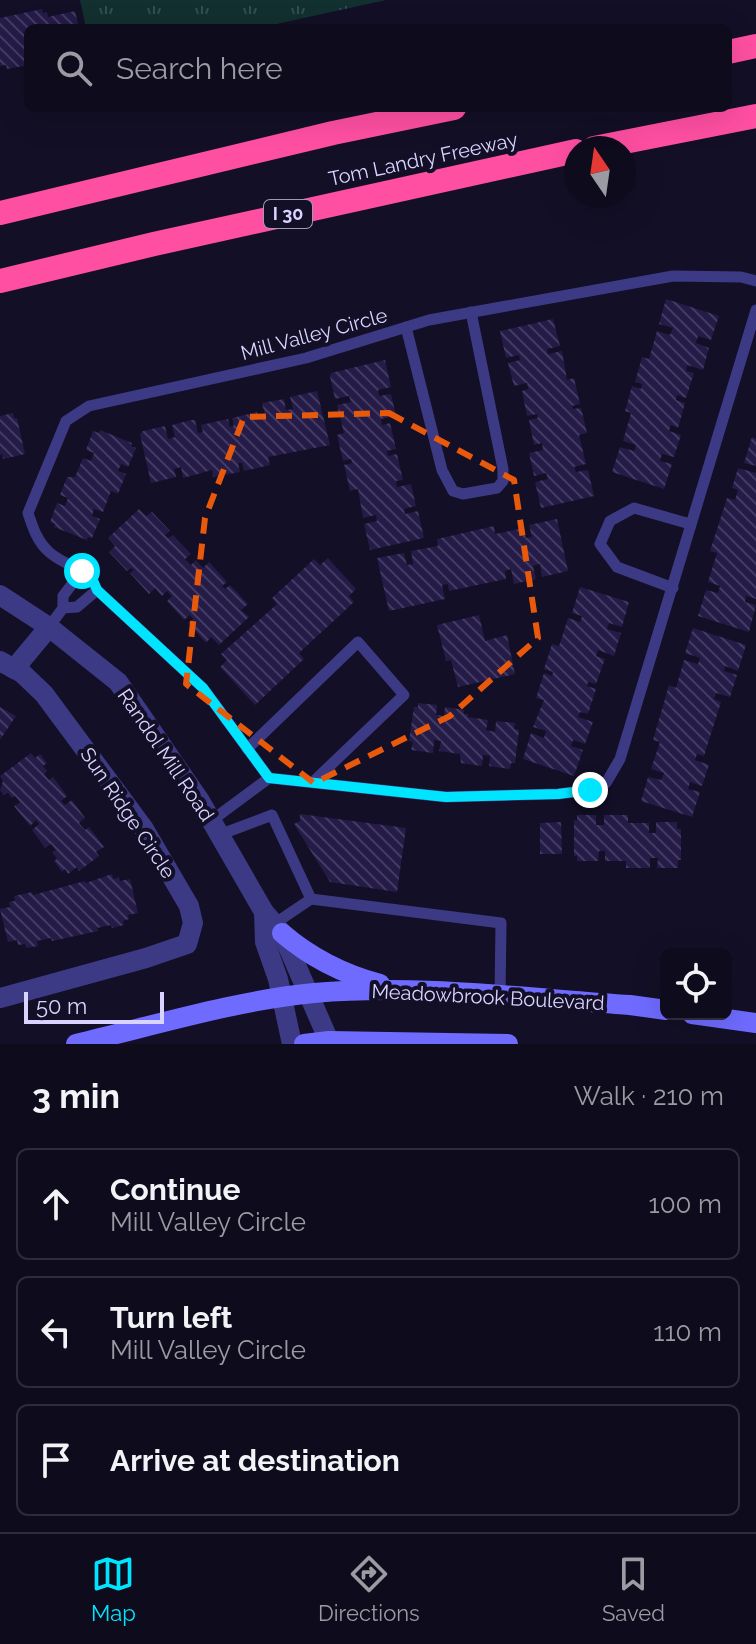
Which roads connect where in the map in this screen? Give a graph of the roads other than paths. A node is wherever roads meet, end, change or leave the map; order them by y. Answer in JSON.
{"nodes":[{"id":1,"x":756,"y":46,"type":"edge"},
{"id":2,"x":732,"y":51,"type":"edge"},
{"id":3,"x":435,"y":112,"type":"edge"},
{"id":4,"x":756,"y":116,"type":"edge"},
{"id":5,"x":636,"y":140,"type":"edge"},
{"id":6,"x":564,"y":154,"type":"edge"},
{"id":7,"x":0,"y":213,"type":"edge"},
{"id":8,"x":0,"y":281,"type":"edge"},
{"id":9,"x":756,"y":281,"type":"edge"},
{"id":10,"x":756,"y":310,"type":"edge"},
{"id":11,"x":471,"y":312,"type":"junction"},
{"id":12,"x":406,"y":327,"type":"junction"},
{"id":13,"x":690,"y":524,"type":"junction"},
{"id":14,"x":82,"y":571,"type":"junction"},
{"id":15,"x":673,"y":588,"type":"junction"},
{"id":16,"x":97,"y":590,"type":"junction"},
{"id":17,"x":0,"y":595,"type":"edge"},
{"id":18,"x":63,"y":608,"type":"junction"},
{"id":19,"x":49,"y":627,"type":"junction"},
{"id":20,"x":7,"y":665,"type":"edge"},
{"id":21,"x":247,"y":749,"type":"junction"},
{"id":22,"x":269,"y":778,"type":"junction"},
{"id":23,"x":313,"y":782,"type":"junction"},
{"id":24,"x":215,"y":828,"type":"junction"},
{"id":25,"x":311,"y":899,"type":"junction"},
{"id":26,"x":274,"y":923,"type":"junction"},
{"id":27,"x":399,"y":989,"type":"junction"},
{"id":28,"x":309,"y":993,"type":"junction"},
{"id":29,"x":500,"y":996,"type":"junction"},
{"id":30,"x":0,"y":998,"type":"edge"},
{"id":31,"x":282,"y":998,"type":"junction"},
{"id":32,"x":660,"y":1009,"type":"edge"},
{"id":33,"x":732,"y":1020,"type":"edge"},
{"id":34,"x":756,"y":1023,"type":"edge"},
{"id":35,"x":329,"y":1043,"type":"edge"},
{"id":36,"x":76,"y":1044,"type":"edge"},
{"id":37,"x":292,"y":1044,"type":"edge"},
{"id":38,"x":304,"y":1044,"type":"edge"},
{"id":39,"x":508,"y":1044,"type":"edge"}],
"edges":[{"from":1,"to":2,"type":"highway"},
{"from":3,"to":7,"type":"highway"},
{"from":4,"to":5,"type":"highway"},
{"from":6,"to":8,"type":"highway","name":"Tom Landry Freeway","number":"I 30"},
{"from":9,"to":11,"type":"lane","name":"Mill Valley Circle"},
{"from":10,"to":13,"type":"lane"},
{"from":11,"to":12,"type":"lane","name":"Mill Valley Circle"},
{"from":11,"to":12,"type":"lane"},
{"from":12,"to":14,"type":"lane","name":"Mill Valley Circle"},
{"from":13,"to":15,"type":"lane"},
{"from":13,"to":15,"type":"lane"},
{"from":14,"to":16,"type":"lane","name":"Mill Valley Circle"},
{"from":14,"to":18,"type":"lane"},
{"from":15,"to":23,"type":"lane"},
{"from":16,"to":18,"type":"lane"},
{"from":16,"to":21,"type":"lane","name":"Mill Valley Circle"},
{"from":17,"to":19,"type":"street","name":"Randol Mill Road"},
{"from":18,"to":19,"type":"lane"},
{"from":19,"to":20,"type":"street"},
{"from":19,"to":24,"type":"street","name":"Randol Mill Road"},
{"from":20,"to":30,"type":"street","name":"Sun Ridge Circle"},
{"from":21,"to":22,"type":"lane","name":"Mill Valley Circle"},
{"from":21,"to":23,"type":"lane"},
{"from":22,"to":23,"type":"lane"},
{"from":22,"to":24,"type":"lane"},
{"from":24,"to":25,"type":"lane"},
{"from":24,"to":26,"type":"street","name":"Randol Mill Road"},
{"from":25,"to":26,"type":"lane"},
{"from":25,"to":29,"type":"lane"},
{"from":26,"to":27,"type":"main road"},
{"from":26,"to":28,"type":"street","name":"Randol Mill Road"},
{"from":26,"to":31,"type":"street","name":"Randol Mill Road"},
{"from":27,"to":28,"type":"main road","name":"Meadowbrook Boulevard"},
{"from":27,"to":29,"type":"main road","name":"Meadowbrook Boulevard"},
{"from":28,"to":31,"type":"main road","name":"Meadowbrook Boulevard"},
{"from":28,"to":35,"type":"street","name":"Randol Mill Road"},
{"from":29,"to":32,"type":"main road","name":"Meadowbrook Boulevard"},
{"from":31,"to":36,"type":"main road","name":"Meadowbrook Boulevard"},
{"from":31,"to":37,"type":"street","name":"Randol Mill Road"},
{"from":33,"to":34,"type":"main road"},
{"from":35,"to":38,"type":"main road"},
{"from":35,"to":39,"type":"main road"}]}
